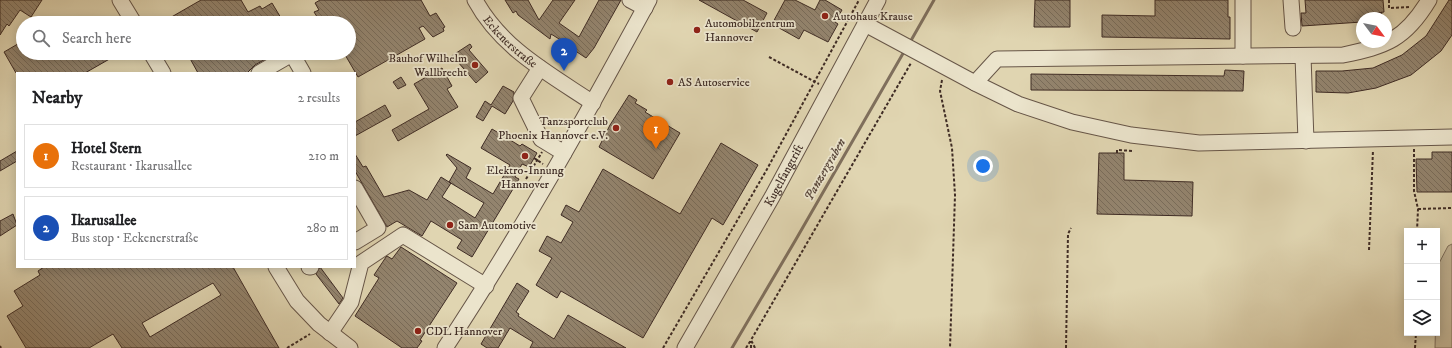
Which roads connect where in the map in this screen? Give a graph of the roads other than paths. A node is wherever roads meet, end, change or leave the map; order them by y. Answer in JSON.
{"nodes":[{"id":1,"x":120,"y":0,"type":"edge"},
{"id":2,"x":475,"y":0,"type":"edge"},
{"id":3,"x":630,"y":0,"type":"edge"},
{"id":4,"x":878,"y":0,"type":"edge"},
{"id":5,"x":1243,"y":0,"type":"edge"},
{"id":6,"x":1291,"y":0,"type":"edge"},
{"id":7,"x":1427,"y":3,"type":"edge"},
{"id":8,"x":647,"y":4,"type":"edge"},
{"id":9,"x":130,"y":16,"type":"edge"},
{"id":10,"x":865,"y":24,"type":"junction"},
{"id":11,"x":1293,"y":28,"type":"dead end"},
{"id":12,"x":1243,"y":56,"type":"junction"},
{"id":13,"x":1303,"y":56,"type":"junction"},
{"id":14,"x":156,"y":60,"type":"edge"},
{"id":15,"x":282,"y":60,"type":"edge"},
{"id":16,"x":295,"y":60,"type":"edge"},
{"id":17,"x":540,"y":68,"type":"junction"},
{"id":18,"x":162,"y":72,"type":"edge"},
{"id":19,"x":261,"y":72,"type":"edge"},
{"id":20,"x":302,"y":72,"type":"edge"},
{"id":21,"x":975,"y":83,"type":"junction"},
{"id":22,"x":593,"y":103,"type":"junction"},
{"id":23,"x":1452,"y":137,"type":"edge"},
{"id":24,"x":1306,"y":140,"type":"junction"},
{"id":25,"x":564,"y":153,"type":"junction"},
{"id":26,"x":356,"y":190,"type":"edge"},
{"id":27,"x":356,"y":241,"type":"edge"},
{"id":28,"x":277,"y":268,"type":"edge"},
{"id":29,"x":486,"y":286,"type":"junction"},
{"id":30,"x":337,"y":342,"type":"edge"},
{"id":31,"x":445,"y":348,"type":"edge"},
{"id":32,"x":685,"y":348,"type":"edge"}],
"edges":[{"from":1,"to":9,"type":"street"},
{"from":2,"to":17,"type":"street","name":"Eckenerstraße"},
{"from":3,"to":8,"type":"street"},
{"from":4,"to":10,"type":"street","name":"Kugelfangtrift"},
{"from":5,"to":12,"type":"street"},
{"from":6,"to":11,"type":"street"},
{"from":7,"to":13,"type":"street"},
{"from":8,"to":22,"type":"street"},
{"from":10,"to":21,"type":"street"},
{"from":10,"to":32,"type":"street","name":"Kugelfangtrift"},
{"from":12,"to":13,"type":"street"},
{"from":12,"to":21,"type":"street"},
{"from":13,"to":24,"type":"street"},
{"from":14,"to":18,"type":"street"},
{"from":15,"to":19,"type":"street"},
{"from":16,"to":20,"type":"street"},
{"from":17,"to":22,"type":"street","name":"Eckenerstraße"},
{"from":17,"to":25,"type":"street"},
{"from":21,"to":24,"type":"street"},
{"from":22,"to":25,"type":"street"},
{"from":23,"to":24,"type":"street"},
{"from":25,"to":29,"type":"street"},
{"from":26,"to":27,"type":"street"},
{"from":28,"to":30,"type":"street"},
{"from":29,"to":30,"type":"street"},
{"from":29,"to":31,"type":"street"}]}
